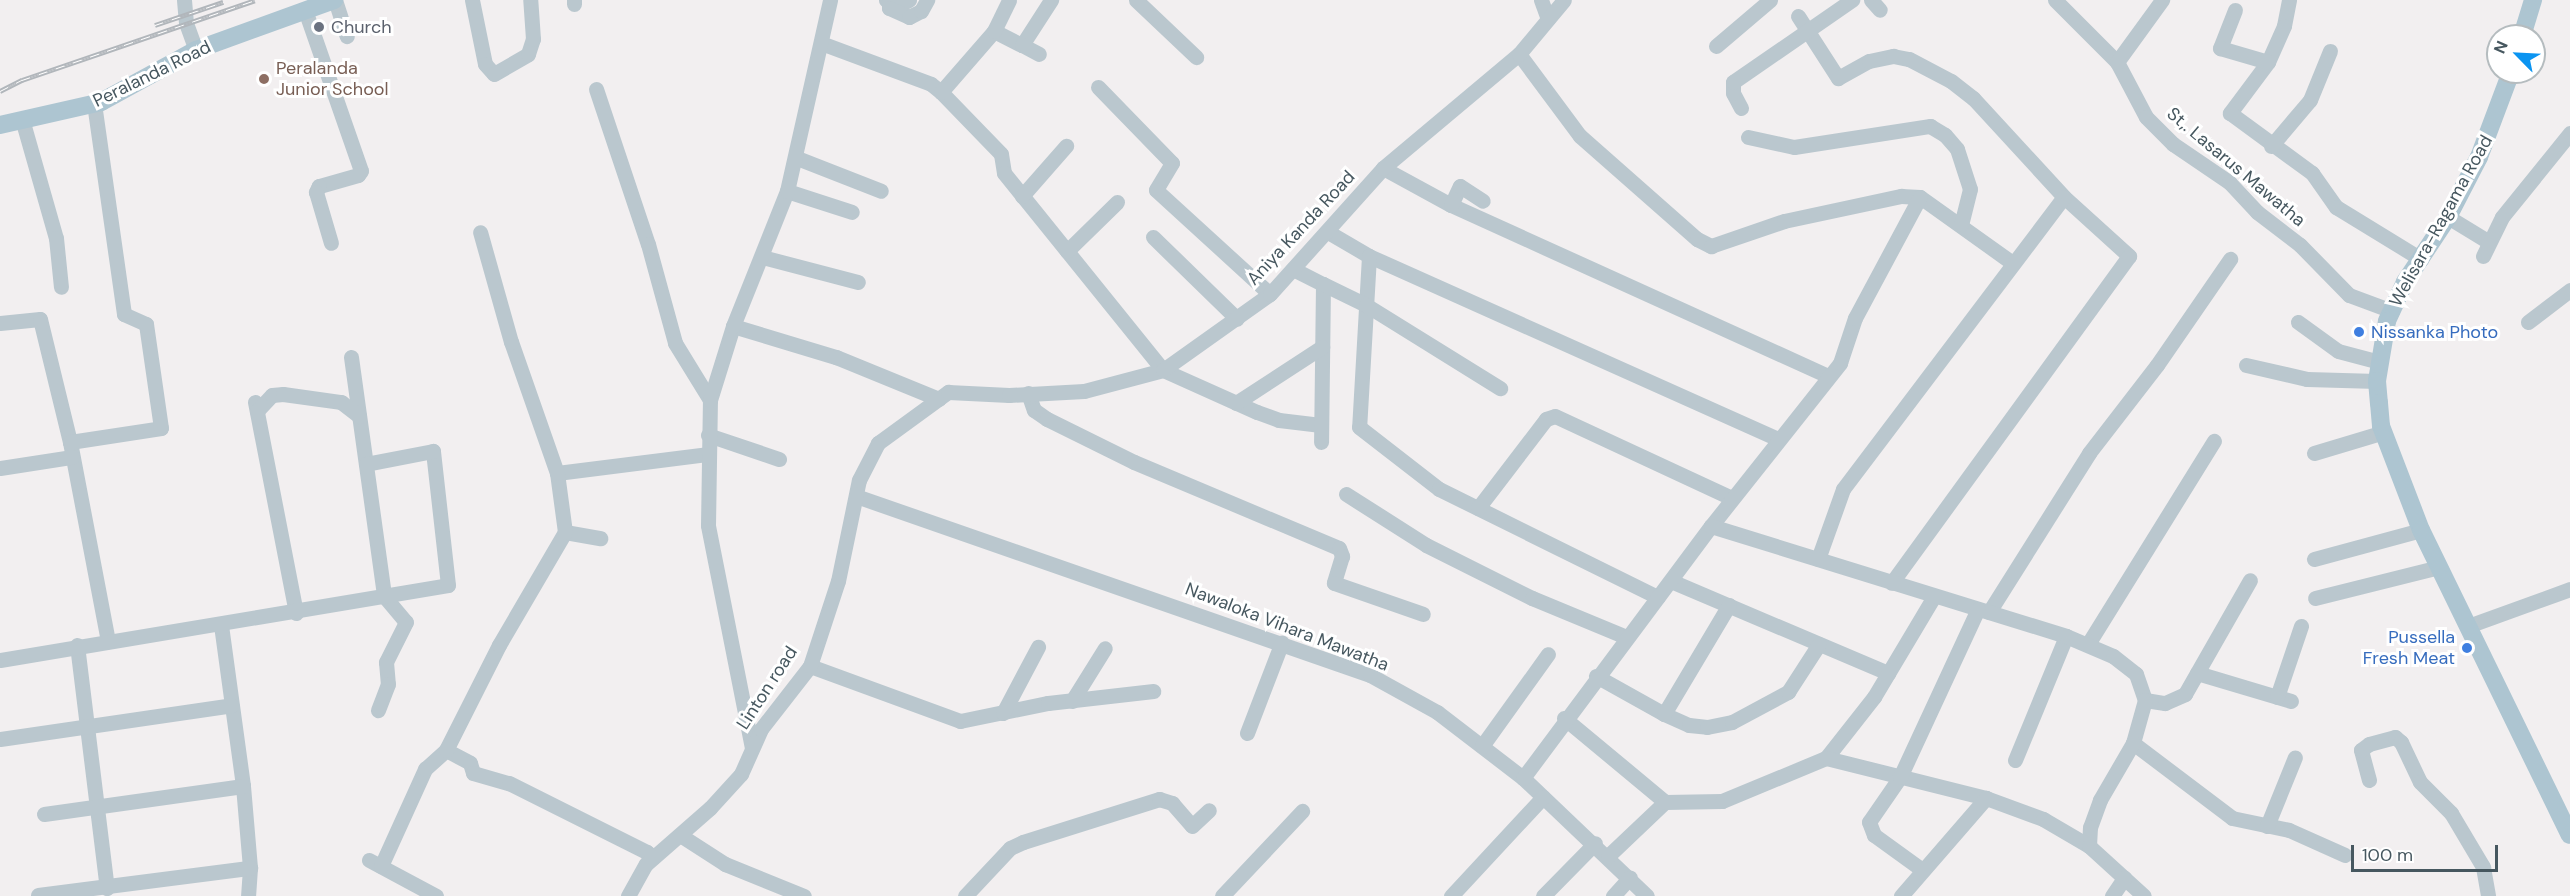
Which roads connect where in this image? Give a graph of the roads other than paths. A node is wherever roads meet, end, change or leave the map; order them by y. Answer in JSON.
{"nodes":[{"id":1,"x":184,"y":0,"type":"edge"},
{"id":2,"x":334,"y":0,"type":"edge"},
{"id":3,"x":472,"y":0,"type":"edge"},
{"id":4,"x":530,"y":0,"type":"edge"},
{"id":5,"x":830,"y":0,"type":"edge"},
{"id":6,"x":909,"y":0,"type":"edge"},
{"id":7,"x":927,"y":0,"type":"edge"},
{"id":8,"x":1010,"y":0,"type":"edge"},
{"id":9,"x":1051,"y":0,"type":"edge"},
{"id":10,"x":1136,"y":0,"type":"edge"},
{"id":11,"x":1540,"y":0,"type":"edge"},
{"id":12,"x":1564,"y":0,"type":"edge"},
{"id":13,"x":1770,"y":0,"type":"edge"},
{"id":14,"x":1852,"y":0,"type":"edge"},
{"id":15,"x":2055,"y":0,"type":"edge"},
{"id":16,"x":2162,"y":0,"type":"edge"},
{"id":17,"x":2289,"y":0,"type":"edge"},
{"id":18,"x":2533,"y":0,"type":"edge"},
{"id":19,"x":887,"y":1,"type":"edge"},
{"id":20,"x":305,"y":10,"type":"junction"},
{"id":21,"x":2235,"y":10,"type":"dead end"},
{"id":22,"x":1797,"y":16,"type":"dead end"},
{"id":23,"x":1548,"y":19,"type":"junction"},
{"id":24,"x":2526,"y":24,"type":"edge"},
{"id":25,"x":994,"y":31,"type":"junction"},
{"id":26,"x":1810,"y":32,"type":"junction"},
{"id":27,"x":347,"y":36,"type":"dead end"},
{"id":28,"x":821,"y":43,"type":"junction"},
{"id":29,"x":1022,"y":45,"type":"junction"},
{"id":30,"x":1716,"y":46,"type":"dead end"},
{"id":31,"x":196,"y":50,"type":"junction"},
{"id":32,"x":2330,"y":51,"type":"dead end"},
{"id":33,"x":1040,"y":54,"type":"dead end"},
{"id":34,"x":1519,"y":54,"type":"junction"},
{"id":35,"x":1196,"y":57,"type":"dead end"},
{"id":36,"x":2117,"y":62,"type":"junction"},
{"id":37,"x":2268,"y":62,"type":"junction"},
{"id":38,"x":2507,"y":84,"type":"edge"},
{"id":39,"x":1098,"y":87,"type":"dead end"},
{"id":40,"x":596,"y":88,"type":"dead end"},
{"id":41,"x":941,"y":92,"type":"junction"},
{"id":42,"x":93,"y":104,"type":"junction"},
{"id":43,"x":1741,"y":108,"type":"dead end"},
{"id":44,"x":22,"y":119,"type":"junction"},
{"id":45,"x":0,"y":125,"type":"edge"},
{"id":46,"x":2570,"y":133,"type":"edge"},
{"id":47,"x":1748,"y":136,"type":"dead end"},
{"id":48,"x":1066,"y":146,"type":"dead end"},
{"id":49,"x":2271,"y":146,"type":"junction"},
{"id":50,"x":798,"y":158,"type":"junction"},
{"id":51,"x":1383,"y":168,"type":"junction"},
{"id":52,"x":788,"y":191,"type":"junction"},
{"id":53,"x":881,"y":191,"type":"dead end"},
{"id":54,"x":1022,"y":196,"type":"junction"},
{"id":55,"x":1920,"y":197,"type":"junction"},
{"id":56,"x":2064,"y":197,"type":"junction"},
{"id":57,"x":1483,"y":201,"type":"dead end"},
{"id":58,"x":1117,"y":202,"type":"dead end"},
{"id":59,"x":1451,"y":205,"type":"junction"},
{"id":60,"x":852,"y":212,"type":"dead end"},
{"id":61,"x":2448,"y":218,"type":"junction"},
{"id":62,"x":1961,"y":224,"type":"junction"},
{"id":63,"x":480,"y":232,"type":"dead end"},
{"id":64,"x":1328,"y":232,"type":"junction"},
{"id":65,"x":1152,"y":237,"type":"dead end"},
{"id":66,"x":331,"y":243,"type":"dead end"},
{"id":67,"x":1067,"y":251,"type":"junction"},
{"id":68,"x":1369,"y":256,"type":"junction"},
{"id":69,"x":762,"y":257,"type":"junction"},
{"id":70,"x":2230,"y":259,"type":"dead end"},
{"id":71,"x":2421,"y":259,"type":"junction"},
{"id":72,"x":2011,"y":262,"type":"junction"},
{"id":73,"x":1293,"y":269,"type":"junction"},
{"id":74,"x":858,"y":282,"type":"dead end"},
{"id":75,"x":1323,"y":284,"type":"junction"},
{"id":76,"x":60,"y":287,"type":"dead end"},
{"id":77,"x":2570,"y":290,"type":"edge"},
{"id":78,"x":1270,"y":294,"type":"junction"},
{"id":79,"x":1366,"y":305,"type":"junction"},
{"id":80,"x":2392,"y":311,"type":"junction"},
{"id":81,"x":1237,"y":319,"type":"junction"},
{"id":82,"x":2298,"y":322,"type":"dead end"},
{"id":83,"x":2528,"y":322,"type":"dead end"},
{"id":84,"x":0,"y":323,"type":"edge"},
{"id":85,"x":733,"y":326,"type":"junction"},
{"id":86,"x":1322,"y":347,"type":"junction"},
{"id":87,"x":351,"y":357,"type":"dead end"},
{"id":88,"x":2380,"y":362,"type":"junction"},
{"id":89,"x":2246,"y":365,"type":"dead end"},
{"id":90,"x":1163,"y":369,"type":"junction"},
{"id":91,"x":1828,"y":376,"type":"junction"},
{"id":92,"x":2377,"y":381,"type":"junction"},
{"id":93,"x":1500,"y":388,"type":"dead end"},
{"id":94,"x":1028,"y":393,"type":"junction"},
{"id":95,"x":710,"y":399,"type":"junction"},
{"id":96,"x":939,"y":399,"type":"junction"},
{"id":97,"x":1236,"y":403,"type":"junction"},
{"id":98,"x":359,"y":416,"type":"junction"},
{"id":99,"x":1322,"y":425,"type":"junction"},
{"id":100,"x":2384,"y":432,"type":"junction"},
{"id":101,"x":708,"y":435,"type":"junction"},
{"id":102,"x":1778,"y":439,"type":"junction"},
{"id":103,"x":2214,"y":441,"type":"dead end"},
{"id":104,"x":1321,"y":442,"type":"dead end"},
{"id":105,"x":71,"y":449,"type":"junction"},
{"id":106,"x":2314,"y":453,"type":"dead end"},
{"id":107,"x":707,"y":454,"type":"junction"},
{"id":108,"x":779,"y":459,"type":"dead end"},
{"id":109,"x":366,"y":464,"type":"junction"},
{"id":110,"x":0,"y":468,"type":"edge"},
{"id":111,"x":557,"y":472,"type":"junction"},
{"id":112,"x":1346,"y":494,"type":"dead end"},
{"id":113,"x":856,"y":496,"type":"junction"},
{"id":114,"x":1732,"y":498,"type":"junction"},
{"id":115,"x":1478,"y":508,"type":"junction"},
{"id":116,"x":1711,"y":526,"type":"junction"},
{"id":117,"x":2421,"y":530,"type":"junction"},
{"id":118,"x":565,"y":532,"type":"junction"},
{"id":119,"x":600,"y":538,"type":"dead end"},
{"id":120,"x":1818,"y":559,"type":"junction"},
{"id":121,"x":2314,"y":559,"type":"dead end"},
{"id":122,"x":2439,"y":567,"type":"junction"},
{"id":123,"x":1671,"y":580,"type":"junction"},
{"id":124,"x":2250,"y":580,"type":"dead end"},
{"id":125,"x":1891,"y":583,"type":"junction"},
{"id":126,"x":2570,"y":589,"type":"edge"},
{"id":127,"x":384,"y":596,"type":"junction"},
{"id":128,"x":1658,"y":597,"type":"junction"},
{"id":129,"x":1933,"y":598,"type":"junction"},
{"id":130,"x":2315,"y":598,"type":"dead end"},
{"id":131,"x":1729,"y":605,"type":"junction"},
{"id":132,"x":1984,"y":610,"type":"junction"},
{"id":133,"x":296,"y":613,"type":"junction"},
{"id":134,"x":1423,"y":614,"type":"dead end"},
{"id":135,"x":221,"y":625,"type":"junction"},
{"id":136,"x":2301,"y":626,"type":"dead end"},
{"id":137,"x":2468,"y":626,"type":"junction"},
{"id":138,"x":2066,"y":636,"type":"junction"},
{"id":139,"x":1626,"y":637,"type":"junction"},
{"id":140,"x":108,"y":641,"type":"junction"},
{"id":141,"x":1282,"y":642,"type":"junction"},
{"id":142,"x":1819,"y":644,"type":"junction"},
{"id":143,"x":2088,"y":644,"type":"junction"},
{"id":144,"x":77,"y":645,"type":"junction"},
{"id":145,"x":1038,"y":647,"type":"dead end"},
{"id":146,"x":1105,"y":648,"type":"dead end"},
{"id":147,"x":1548,"y":654,"type":"dead end"},
{"id":148,"x":0,"y":660,"type":"edge"},
{"id":149,"x":810,"y":666,"type":"junction"},
{"id":150,"x":1888,"y":673,"type":"junction"},
{"id":151,"x":2197,"y":673,"type":"junction"},
{"id":152,"x":1596,"y":676,"type":"junction"},
{"id":153,"x":1153,"y":691,"type":"dead end"},
{"id":154,"x":2145,"y":700,"type":"junction"},
{"id":155,"x":1072,"y":701,"type":"junction"},
{"id":156,"x":232,"y":705,"type":"junction"},
{"id":157,"x":378,"y":710,"type":"dead end"},
{"id":158,"x":1003,"y":713,"type":"junction"},
{"id":159,"x":1664,"y":714,"type":"junction"},
{"id":160,"x":1564,"y":718,"type":"junction"},
{"id":161,"x":88,"y":726,"type":"junction"},
{"id":162,"x":1247,"y":733,"type":"dead end"},
{"id":163,"x":0,"y":739,"type":"edge"},
{"id":164,"x":2133,"y":743,"type":"junction"},
{"id":165,"x":1482,"y":746,"type":"junction"},
{"id":166,"x":752,"y":748,"type":"junction"},
{"id":167,"x":446,"y":750,"type":"junction"},
{"id":168,"x":2295,"y":757,"type":"dead end"},
{"id":169,"x":1826,"y":758,"type":"junction"},
{"id":170,"x":2014,"y":760,"type":"dead end"},
{"id":171,"x":1900,"y":777,"type":"junction"},
{"id":172,"x":1523,"y":778,"type":"junction"},
{"id":173,"x":2369,"y":780,"type":"dead end"},
{"id":174,"x":243,"y":786,"type":"junction"},
{"id":175,"x":1543,"y":797,"type":"junction"},
{"id":176,"x":1986,"y":798,"type":"junction"},
{"id":177,"x":1665,"y":802,"type":"junction"},
{"id":178,"x":97,"y":807,"type":"junction"},
{"id":179,"x":1209,"y":810,"type":"dead end"},
{"id":180,"x":1302,"y":811,"type":"dead end"},
{"id":181,"x":44,"y":814,"type":"dead end"},
{"id":182,"x":2267,"y":826,"type":"junction"},
{"id":183,"x":680,"y":835,"type":"junction"},
{"id":184,"x":2570,"y":835,"type":"edge"},
{"id":185,"x":1595,"y":843,"type":"junction"},
{"id":186,"x":2089,"y":846,"type":"junction"},
{"id":187,"x":2345,"y":855,"type":"dead end"},
{"id":188,"x":1608,"y":856,"type":"junction"},
{"id":189,"x":653,"y":858,"type":"junction"},
{"id":190,"x":250,"y":868,"type":"junction"},
{"id":191,"x":1921,"y":869,"type":"junction"},
{"id":192,"x":1630,"y":877,"type":"junction"},
{"id":193,"x":2124,"y":878,"type":"junction"},
{"id":194,"x":107,"y":888,"type":"junction"},
{"id":195,"x":250,"y":895,"type":"edge"},
{"id":196,"x":38,"y":896,"type":"edge"},
{"id":197,"x":436,"y":896,"type":"edge"},
{"id":198,"x":628,"y":896,"type":"edge"},
{"id":199,"x":804,"y":896,"type":"edge"},
{"id":200,"x":965,"y":896,"type":"edge"},
{"id":201,"x":1222,"y":896,"type":"edge"},
{"id":202,"x":1451,"y":896,"type":"edge"},
{"id":203,"x":1543,"y":896,"type":"edge"},
{"id":204,"x":1613,"y":896,"type":"edge"},
{"id":205,"x":1647,"y":896,"type":"edge"},
{"id":206,"x":1901,"y":896,"type":"edge"},
{"id":207,"x":2112,"y":896,"type":"edge"},
{"id":208,"x":2144,"y":896,"type":"edge"},
{"id":209,"x":2488,"y":896,"type":"edge"}],
"edges":[{"from":1,"to":31,"type":"street"},
{"from":2,"to":20,"type":"main road","name":"Peralanda Road"},
{"from":2,"to":27,"type":"street"},
{"from":3,"to":4,"type":"street"},
{"from":5,"to":28,"type":"street"},
{"from":6,"to":19,"type":"street"},
{"from":7,"to":19,"type":"street"},
{"from":8,"to":25,"type":"street"},
{"from":9,"to":29,"type":"street"},
{"from":10,"to":35,"type":"street"},
{"from":11,"to":23,"type":"street"},
{"from":12,"to":23,"type":"street","name":"Aniya Kanda Road"},
{"from":13,"to":30,"type":"street"},
{"from":14,"to":26,"type":"street"},
{"from":15,"to":36,"type":"street","name":"St,. Lasarus Mawatha"},
{"from":16,"to":36,"type":"street"},
{"from":17,"to":37,"type":"street"},
{"from":18,"to":24,"type":"main road"},
{"from":20,"to":31,"type":"main road","name":"Peralanda Road"},
{"from":20,"to":66,"type":"street"},
{"from":21,"to":37,"type":"street"},
{"from":22,"to":26,"type":"street"},
{"from":23,"to":34,"type":"street","name":"Aniya Kanda Road"},
{"from":25,"to":29,"type":"street"},
{"from":25,"to":41,"type":"street"},
{"from":26,"to":43,"type":"street"},
{"from":26,"to":56,"type":"street"},
{"from":28,"to":41,"type":"street"},
{"from":28,"to":50,"type":"street"},
{"from":29,"to":33,"type":"street"},
{"from":31,"to":42,"type":"main road","name":"Peralanda Road"},
{"from":32,"to":49,"type":"street"},
{"from":34,"to":51,"type":"street","name":"Aniya Kanda Road"},
{"from":34,"to":55,"type":"street"},
{"from":36,"to":80,"type":"street","name":"St,. Lasarus Mawatha"},
{"from":37,"to":49,"type":"street"},
{"from":38,"to":61,"type":"main road","name":"Welisara-Ragama Road"},
{"from":39,"to":78,"type":"street"},
{"from":40,"to":95,"type":"street"},
{"from":41,"to":54,"type":"street"},
{"from":42,"to":44,"type":"main road","name":"Peralanda Road"},
{"from":42,"to":105,"type":"street"},
{"from":44,"to":45,"type":"main road","name":"Peralanda Road"},
{"from":44,"to":76,"type":"street"},
{"from":46,"to":61,"type":"street"},
{"from":47,"to":62,"type":"street"},
{"from":48,"to":54,"type":"street"},
{"from":49,"to":71,"type":"street"},
{"from":50,"to":52,"type":"street"},
{"from":50,"to":53,"type":"street"},
{"from":51,"to":59,"type":"street"},
{"from":51,"to":64,"type":"street","name":"Aniya Kanda Road"},
{"from":52,"to":60,"type":"street"},
{"from":52,"to":69,"type":"street"},
{"from":54,"to":67,"type":"street"},
{"from":55,"to":62,"type":"street"},
{"from":55,"to":91,"type":"street"},
{"from":56,"to":72,"type":"street"},
{"from":56,"to":125,"type":"street"},
{"from":57,"to":59,"type":"street"},
{"from":58,"to":67,"type":"street"},
{"from":59,"to":91,"type":"street"},
{"from":61,"to":71,"type":"main road","name":"Welisara-Ragama Road"},
{"from":62,"to":72,"type":"street"},
{"from":63,"to":111,"type":"street"},
{"from":64,"to":68,"type":"street"},
{"from":64,"to":73,"type":"street","name":"Aniya Kanda Road"},
{"from":65,"to":81,"type":"street"},
{"from":67,"to":90,"type":"street"},
{"from":68,"to":79,"type":"street"},
{"from":68,"to":102,"type":"street"},
{"from":69,"to":74,"type":"street"},
{"from":69,"to":85,"type":"street"},
{"from":70,"to":132,"type":"street"},
{"from":71,"to":80,"type":"main road","name":"Welisara-Ragama Road"},
{"from":72,"to":120,"type":"street"},
{"from":73,"to":75,"type":"street"},
{"from":73,"to":78,"type":"street","name":"Aniya Kanda Road"},
{"from":75,"to":79,"type":"street"},
{"from":75,"to":86,"type":"street"},
{"from":77,"to":83,"type":"street"},
{"from":78,"to":81,"type":"street","name":"Aniya Kanda Road"},
{"from":79,"to":93,"type":"street"},
{"from":79,"to":115,"type":"street"},
{"from":80,"to":88,"type":"main road","name":"Welisara-Ragama Road"},
{"from":81,"to":90,"type":"street","name":"Aniya Kanda Road"},
{"from":82,"to":88,"type":"street"},
{"from":84,"to":105,"type":"street"},
{"from":85,"to":95,"type":"street"},
{"from":85,"to":96,"type":"street"},
{"from":86,"to":97,"type":"street"},
{"from":86,"to":99,"type":"street"},
{"from":87,"to":98,"type":"street"},
{"from":88,"to":92,"type":"main road","name":"Welisara-Ragama Road"},
{"from":89,"to":92,"type":"street"},
{"from":90,"to":94,"type":"street","name":"Aniya Kanda Road"},
{"from":90,"to":97,"type":"street"},
{"from":91,"to":102,"type":"street"},
{"from":92,"to":100,"type":"main road","name":"Welisara-Ragama Road"},
{"from":94,"to":96,"type":"street","name":"Aniya Kanda Road"},
{"from":94,"to":134,"type":"street"},
{"from":95,"to":101,"type":"street"},
{"from":96,"to":113,"type":"street","name":"Aniya Kanda Road"},
{"from":97,"to":99,"type":"street"},
{"from":98,"to":109,"type":"street"},
{"from":98,"to":133,"type":"street"},
{"from":99,"to":104,"type":"street"},
{"from":100,"to":106,"type":"street"},
{"from":100,"to":117,"type":"main road","name":"Welisara-Ragama Road"},
{"from":101,"to":107,"type":"street"},
{"from":101,"to":108,"type":"street"},
{"from":102,"to":114,"type":"street"},
{"from":103,"to":143,"type":"street"},
{"from":105,"to":110,"type":"street"},
{"from":105,"to":140,"type":"street"},
{"from":107,"to":111,"type":"street"},
{"from":107,"to":166,"type":"street"},
{"from":109,"to":127,"type":"street"},
{"from":109,"to":127,"type":"street"},
{"from":111,"to":118,"type":"street"},
{"from":112,"to":139,"type":"street"},
{"from":113,"to":141,"type":"street","name":"Nawaloka Vihara Mawatha"},
{"from":113,"to":149,"type":"street","name":"Linton road"},
{"from":114,"to":115,"type":"street"},
{"from":114,"to":116,"type":"street"},
{"from":115,"to":128,"type":"street"},
{"from":116,"to":120,"type":"street"},
{"from":116,"to":123,"type":"street"},
{"from":117,"to":121,"type":"street"},
{"from":117,"to":122,"type":"main road","name":"Welisara-Ragama Road"},
{"from":118,"to":119,"type":"street"},
{"from":118,"to":167,"type":"street"},
{"from":120,"to":125,"type":"street"},
{"from":122,"to":130,"type":"street"},
{"from":122,"to":137,"type":"main road","name":"Welisara-Ragama Road"},
{"from":123,"to":128,"type":"street"},
{"from":123,"to":131,"type":"street"},
{"from":124,"to":151,"type":"street"},
{"from":125,"to":129,"type":"street"},
{"from":126,"to":137,"type":"street"},
{"from":127,"to":133,"type":"street"},
{"from":127,"to":157,"type":"street"},
{"from":128,"to":139,"type":"street"},
{"from":129,"to":132,"type":"street"},
{"from":129,"to":150,"type":"street"},
{"from":131,"to":142,"type":"street"},
{"from":131,"to":159,"type":"street"},
{"from":132,"to":138,"type":"street"},
{"from":132,"to":171,"type":"street"},
{"from":133,"to":135,"type":"street"},
{"from":135,"to":140,"type":"street"},
{"from":135,"to":156,"type":"street"},
{"from":136,"to":151,"type":"street"},
{"from":137,"to":184,"type":"main road","name":"Welisara-Ragama Road"},
{"from":138,"to":143,"type":"street"},
{"from":138,"to":170,"type":"street"},
{"from":139,"to":152,"type":"street"},
{"from":140,"to":144,"type":"street"},
{"from":141,"to":162,"type":"street"},
{"from":141,"to":165,"type":"street","name":"Nawaloka Vihara Mawatha"},
{"from":142,"to":150,"type":"street"},
{"from":142,"to":159,"type":"street"},
{"from":143,"to":154,"type":"street"},
{"from":144,"to":148,"type":"street"},
{"from":144,"to":161,"type":"street"},
{"from":145,"to":158,"type":"street"},
{"from":146,"to":155,"type":"street"},
{"from":147,"to":165,"type":"street"},
{"from":149,"to":158,"type":"street"},
{"from":149,"to":166,"type":"street","name":"Linton road"},
{"from":150,"to":169,"type":"street"},
{"from":151,"to":154,"type":"street"},
{"from":152,"to":159,"type":"street"},
{"from":152,"to":160,"type":"street"},
{"from":153,"to":155,"type":"street"},
{"from":154,"to":164,"type":"street"},
{"from":155,"to":158,"type":"street"},
{"from":156,"to":161,"type":"street"},
{"from":156,"to":174,"type":"street"},
{"from":160,"to":172,"type":"street"},
{"from":160,"to":177,"type":"street"},
{"from":161,"to":163,"type":"street"},
{"from":161,"to":178,"type":"street"},
{"from":164,"to":182,"type":"street"},
{"from":164,"to":186,"type":"street"},
{"from":165,"to":172,"type":"street","name":"Nawaloka Vihara Mawatha"},
{"from":166,"to":183,"type":"street","name":"Linton road"},
{"from":167,"to":189,"type":"street"},
{"from":167,"to":197,"type":"street"},
{"from":168,"to":182,"type":"street"},
{"from":169,"to":171,"type":"street"},
{"from":169,"to":177,"type":"street"},
{"from":171,"to":176,"type":"street"},
{"from":171,"to":191,"type":"street"},
{"from":172,"to":175,"type":"street","name":"Nawaloka Vihara Mawatha"},
{"from":173,"to":209,"type":"street"},
{"from":174,"to":178,"type":"street"},
{"from":174,"to":190,"type":"street"},
{"from":175,"to":185,"type":"street","name":"Nawaloka Vihara Mawatha"},
{"from":175,"to":202,"type":"street"},
{"from":176,"to":186,"type":"street"},
{"from":176,"to":191,"type":"street"},
{"from":177,"to":188,"type":"street"},
{"from":178,"to":181,"type":"street"},
{"from":178,"to":194,"type":"street"},
{"from":179,"to":200,"type":"street"},
{"from":180,"to":201,"type":"street"},
{"from":182,"to":187,"type":"street"},
{"from":183,"to":189,"type":"street","name":"Linton road"},
{"from":183,"to":199,"type":"street"},
{"from":185,"to":188,"type":"street","name":"Nawaloka Vihara Mawatha"},
{"from":185,"to":203,"type":"street"},
{"from":186,"to":193,"type":"street"},
{"from":188,"to":192,"type":"street","name":"Nawaloka Vihara Mawatha"},
{"from":189,"to":198,"type":"street","name":"Linton road"},
{"from":190,"to":194,"type":"street"},
{"from":190,"to":195,"type":"street"},
{"from":191,"to":206,"type":"street"},
{"from":192,"to":204,"type":"street"},
{"from":192,"to":205,"type":"street","name":"Nawaloka Vihara Mawatha"},
{"from":193,"to":207,"type":"street"},
{"from":193,"to":208,"type":"street"},
{"from":194,"to":196,"type":"street"}]}
